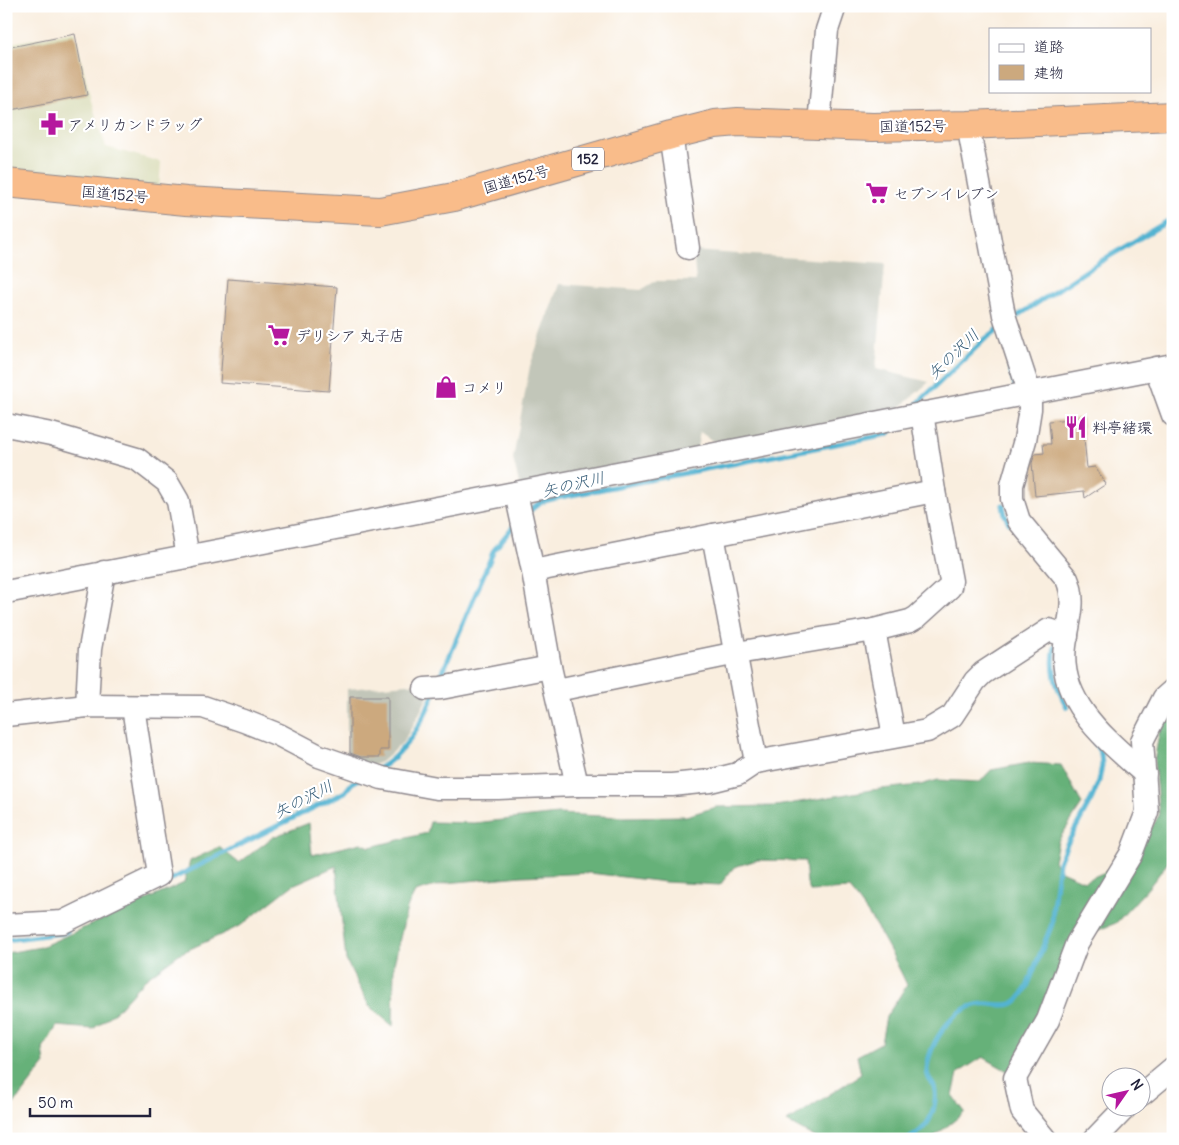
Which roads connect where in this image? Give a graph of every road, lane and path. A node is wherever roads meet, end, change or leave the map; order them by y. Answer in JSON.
{"nodes":[{"id":1,"x":835,"y":6,"type":"edge"},
{"id":2,"x":1173,"y":116,"type":"edge"},
{"id":3,"x":968,"y":125,"type":"junction"},
{"id":4,"x":819,"y":126,"type":"junction"},
{"id":5,"x":671,"y":135,"type":"junction"},
{"id":6,"x":9,"y":186,"type":"edge"},
{"id":7,"x":688,"y":248,"type":"dead end"},
{"id":8,"x":1164,"y":367,"type":"edge"},
{"id":9,"x":1022,"y":395,"type":"junction"},
{"id":10,"x":1173,"y":415,"type":"edge"},
{"id":11,"x":910,"y":416,"type":"junction"},
{"id":12,"x":6,"y":425,"type":"edge"},
{"id":13,"x":934,"y":491,"type":"junction"},
{"id":14,"x":520,"y":509,"type":"junction"},
{"id":15,"x":713,"y":535,"type":"junction"},
{"id":16,"x":188,"y":557,"type":"junction"},
{"id":17,"x":533,"y":571,"type":"junction"},
{"id":18,"x":104,"y":572,"type":"junction"},
{"id":19,"x":6,"y":592,"type":"edge"},
{"id":20,"x":874,"y":630,"type":"junction"},
{"id":21,"x":1061,"y":634,"type":"junction"},
{"id":22,"x":737,"y":653,"type":"junction"},
{"id":23,"x":550,"y":667,"type":"junction"},
{"id":24,"x":432,"y":689,"type":"dead end"},
{"id":25,"x":557,"y":690,"type":"junction"},
{"id":26,"x":1173,"y":690,"type":"edge"},
{"id":27,"x":87,"y":706,"type":"junction"},
{"id":28,"x":133,"y":707,"type":"junction"},
{"id":29,"x":6,"y":715,"type":"edge"},
{"id":30,"x":894,"y":736,"type":"junction"},
{"id":31,"x":756,"y":762,"type":"junction"},
{"id":32,"x":1144,"y":774,"type":"junction"},
{"id":33,"x":577,"y":785,"type":"junction"},
{"id":34,"x":6,"y":925,"type":"edge"},
{"id":35,"x":1173,"y":1068,"type":"edge"},
{"id":36,"x":1152,"y":1086,"type":"edge"},
{"id":37,"x":1115,"y":1118,"type":"edge"},
{"id":38,"x":1045,"y":1139,"type":"edge"},
{"id":39,"x":1095,"y":1139,"type":"edge"}],
"edges":[{"from":1,"to":4,"type":"street"},
{"from":2,"to":3,"type":"highway","name":"国道152号","number":"152"},
{"from":3,"to":4,"type":"highway","name":"国道152号","number":"152"},
{"from":3,"to":9,"type":"street"},
{"from":4,"to":5,"type":"highway","name":"国道152号","number":"152"},
{"from":5,"to":6,"type":"highway","name":"国道152号","number":"152"},
{"from":5,"to":7,"type":"street"},
{"from":8,"to":9,"type":"street"},
{"from":8,"to":10,"type":"street"},
{"from":9,"to":11,"type":"street"},
{"from":9,"to":21,"type":"street"},
{"from":11,"to":13,"type":"street"},
{"from":11,"to":14,"type":"street"},
{"from":12,"to":16,"type":"street"},
{"from":13,"to":15,"type":"street"},
{"from":13,"to":20,"type":"street"},
{"from":14,"to":16,"type":"street"},
{"from":14,"to":17,"type":"street"},
{"from":15,"to":17,"type":"street"},
{"from":15,"to":22,"type":"street"},
{"from":16,"to":18,"type":"street"},
{"from":17,"to":23,"type":"street"},
{"from":18,"to":19,"type":"street"},
{"from":18,"to":27,"type":"street"},
{"from":20,"to":22,"type":"street"},
{"from":20,"to":30,"type":"street"},
{"from":21,"to":30,"type":"street"},
{"from":21,"to":32,"type":"street"},
{"from":22,"to":25,"type":"street"},
{"from":22,"to":31,"type":"street"},
{"from":23,"to":24,"type":"street"},
{"from":23,"to":25,"type":"street"},
{"from":25,"to":33,"type":"street"},
{"from":26,"to":32,"type":"street"},
{"from":27,"to":28,"type":"street"},
{"from":27,"to":29,"type":"street"},
{"from":28,"to":33,"type":"street"},
{"from":28,"to":34,"type":"street"},
{"from":30,"to":31,"type":"street"},
{"from":31,"to":33,"type":"street"},
{"from":32,"to":38,"type":"street"},
{"from":35,"to":36,"type":"street"},
{"from":37,"to":39,"type":"street"}]}
